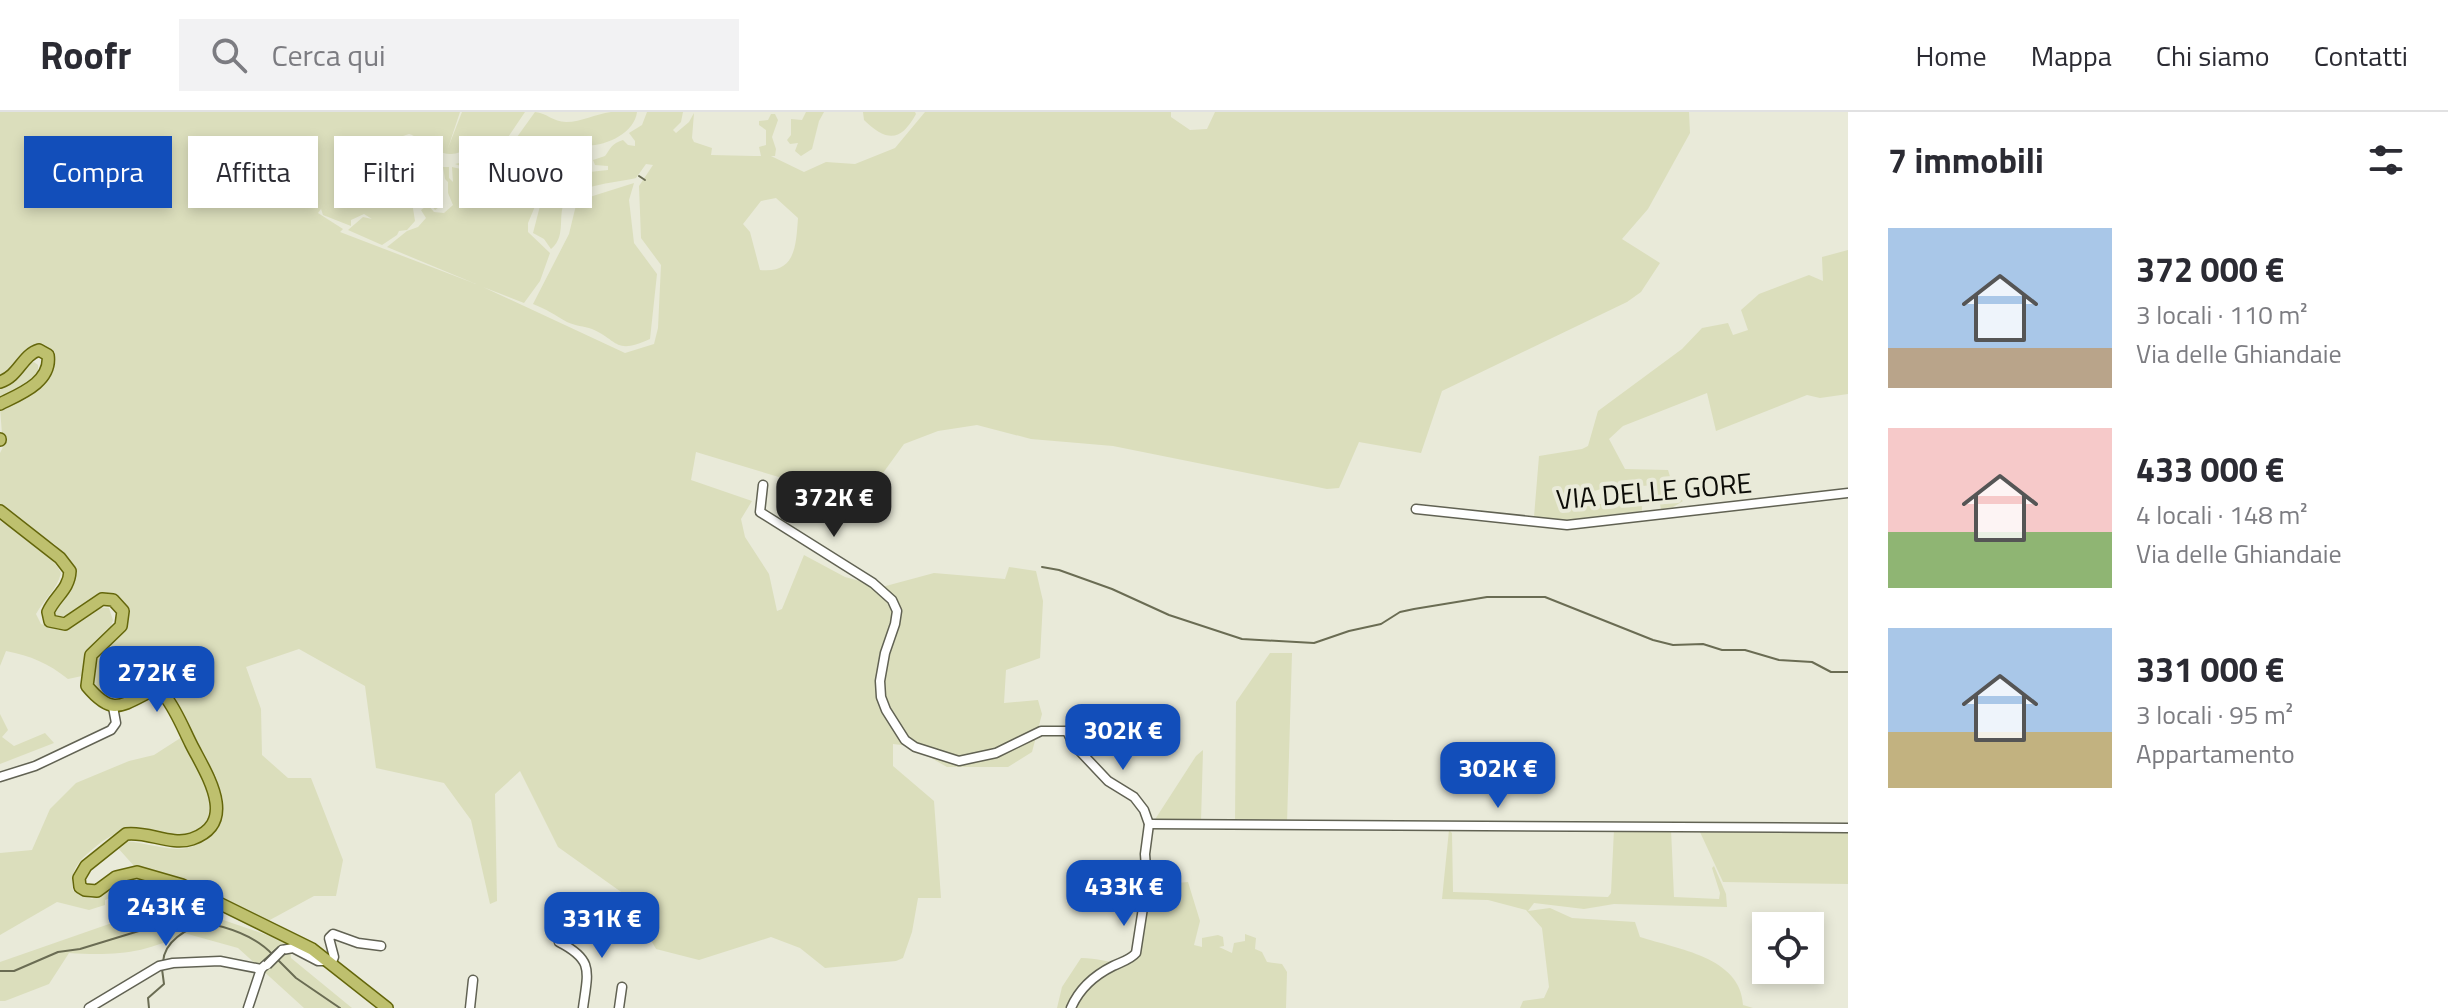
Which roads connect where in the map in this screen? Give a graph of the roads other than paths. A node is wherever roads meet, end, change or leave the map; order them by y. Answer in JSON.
{"nodes":[{"id":1,"x":0,"y":382,"type":"edge"},
{"id":2,"x":0,"y":404,"type":"edge"},
{"id":3,"x":763,"y":485,"type":"dead end"},
{"id":4,"x":1848,"y":493,"type":"edge"},
{"id":5,"x":1416,"y":509,"type":"dead end"},
{"id":6,"x":0,"y":511,"type":"edge"},
{"id":7,"x":113,"y":707,"type":"junction"},
{"id":8,"x":0,"y":777,"type":"edge"},
{"id":9,"x":1149,"y":824,"type":"junction"},
{"id":10,"x":1848,"y":828,"type":"edge"},
{"id":11,"x":559,"y":942,"type":"dead end"},
{"id":12,"x":381,"y":946,"type":"dead end"},
{"id":13,"x":330,"y":962,"type":"junction"},
{"id":14,"x":264,"y":967,"type":"junction"},
{"id":15,"x":473,"y":980,"type":"dead end"},
{"id":16,"x":622,"y":987,"type":"dead end"},
{"id":17,"x":89,"y":1008,"type":"edge"},
{"id":18,"x":248,"y":1008,"type":"edge"},
{"id":19,"x":387,"y":1008,"type":"edge"},
{"id":20,"x":470,"y":1008,"type":"edge"},
{"id":21,"x":583,"y":1008,"type":"edge"},
{"id":22,"x":619,"y":1008,"type":"edge"},
{"id":23,"x":1071,"y":1008,"type":"edge"}],
"edges":[{"from":1,"to":2,"type":"main road"},
{"from":3,"to":9,"type":"street"},
{"from":4,"to":5,"type":"street","name":"VIA DELLE GORE"},
{"from":6,"to":7,"type":"main road"},
{"from":7,"to":8,"type":"street"},
{"from":7,"to":13,"type":"main road"},
{"from":9,"to":10,"type":"street"},
{"from":9,"to":23,"type":"street"},
{"from":11,"to":21,"type":"street"},
{"from":12,"to":13,"type":"street"},
{"from":13,"to":14,"type":"street","bridge":true},
{"from":13,"to":19,"type":"main road"},
{"from":14,"to":17,"type":"street"},
{"from":14,"to":18,"type":"street"},
{"from":15,"to":20,"type":"street"},
{"from":16,"to":22,"type":"street"}]}
